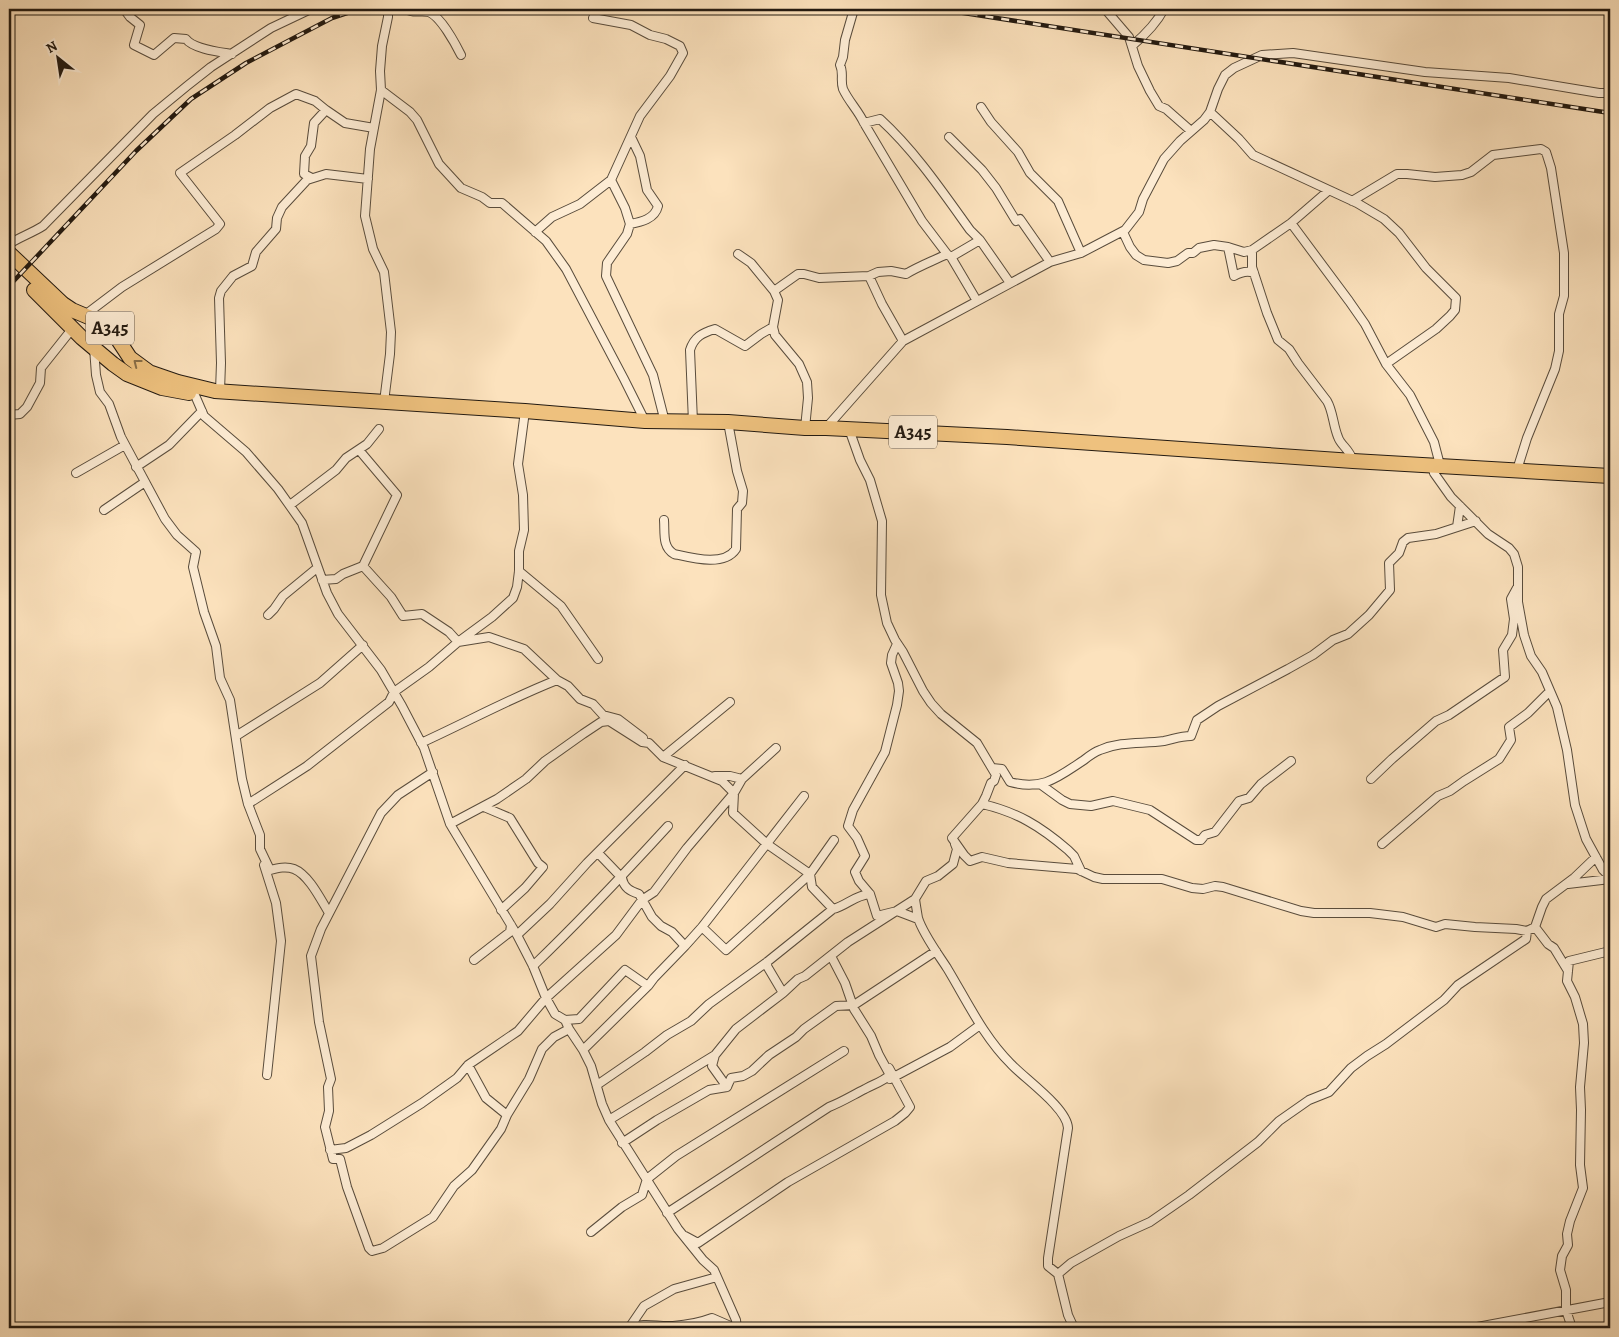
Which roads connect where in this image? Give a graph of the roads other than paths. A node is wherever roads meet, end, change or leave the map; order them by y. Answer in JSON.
{"nodes":[{"id":1,"x":124,"y":9,"type":"edge"},
{"id":2,"x":311,"y":9,"type":"edge"},
{"id":3,"x":388,"y":9,"type":"edge"},
{"id":4,"x":406,"y":9,"type":"edge"},
{"id":5,"x":854,"y":9,"type":"edge"},
{"id":6,"x":1105,"y":9,"type":"edge"},
{"id":7,"x":1164,"y":9,"type":"edge"},
{"id":8,"x":593,"y":18,"type":"dead end"},
{"id":9,"x":1133,"y":45,"type":"junction"},
{"id":10,"x":232,"y":54,"type":"junction"},
{"id":11,"x":461,"y":55,"type":"dead end"},
{"id":12,"x":381,"y":90,"type":"junction"},
{"id":13,"x":1610,"y":93,"type":"edge"},
{"id":14,"x":981,"y":107,"type":"dead end"},
{"id":15,"x":326,"y":110,"type":"junction"},
{"id":16,"x":1210,"y":112,"type":"junction"},
{"id":17,"x":864,"y":124,"type":"junction"},
{"id":18,"x":374,"y":128,"type":"junction"},
{"id":19,"x":1191,"y":131,"type":"junction"},
{"id":20,"x":631,"y":137,"type":"junction"},
{"id":21,"x":950,"y":137,"type":"dead end"},
{"id":22,"x":312,"y":178,"type":"junction"},
{"id":23,"x":368,"y":179,"type":"junction"},
{"id":24,"x":611,"y":180,"type":"junction"},
{"id":25,"x":1328,"y":191,"type":"junction"},
{"id":26,"x":1352,"y":201,"type":"junction"},
{"id":27,"x":1291,"y":223,"type":"junction"},
{"id":28,"x":630,"y":224,"type":"junction"},
{"id":29,"x":535,"y":232,"type":"junction"},
{"id":30,"x":1123,"y":232,"type":"junction"},
{"id":31,"x":980,"y":240,"type":"junction"},
{"id":32,"x":9,"y":244,"type":"edge"},
{"id":33,"x":1228,"y":247,"type":"junction"},
{"id":34,"x":1252,"y":250,"type":"junction"},
{"id":35,"x":9,"y":253,"type":"edge"},
{"id":36,"x":1081,"y":253,"type":"junction"},
{"id":37,"x":738,"y":254,"type":"dead end"},
{"id":38,"x":949,"y":256,"type":"junction"},
{"id":39,"x":1050,"y":262,"type":"junction"},
{"id":40,"x":9,"y":266,"type":"edge"},
{"id":41,"x":1254,"y":273,"type":"junction"},
{"id":42,"x":869,"y":276,"type":"junction"},
{"id":43,"x":1010,"y":283,"type":"junction"},
{"id":44,"x":774,"y":291,"type":"junction"},
{"id":45,"x":977,"y":301,"type":"junction"},
{"id":46,"x":85,"y":316,"type":"junction"},
{"id":47,"x":773,"y":327,"type":"junction"},
{"id":48,"x":72,"y":329,"type":"junction"},
{"id":49,"x":902,"y":341,"type":"junction"},
{"id":50,"x":94,"y":348,"type":"junction"},
{"id":51,"x":1386,"y":364,"type":"junction"},
{"id":52,"x":218,"y":391,"type":"junction"},
{"id":53,"x":194,"y":393,"type":"junction"},
{"id":54,"x":384,"y":402,"type":"junction"},
{"id":55,"x":202,"y":411,"type":"junction"},
{"id":56,"x":525,"y":411,"type":"junction"},
{"id":57,"x":9,"y":416,"type":"edge"},
{"id":58,"x":645,"y":421,"type":"junction"},
{"id":59,"x":665,"y":422,"type":"junction"},
{"id":60,"x":692,"y":422,"type":"junction"},
{"id":61,"x":728,"y":422,"type":"junction"},
{"id":62,"x":805,"y":428,"type":"junction"},
{"id":63,"x":826,"y":428,"type":"junction"},
{"id":64,"x":378,"y":429,"type":"dead end"},
{"id":65,"x":849,"y":429,"type":"junction"},
{"id":66,"x":125,"y":445,"type":"junction"},
{"id":67,"x":359,"y":450,"type":"junction"},
{"id":68,"x":1353,"y":461,"type":"junction"},
{"id":69,"x":1436,"y":465,"type":"junction"},
{"id":70,"x":136,"y":467,"type":"junction"},
{"id":71,"x":1517,"y":470,"type":"junction"},
{"id":72,"x":76,"y":473,"type":"dead end"},
{"id":73,"x":1610,"y":476,"type":"edge"},
{"id":74,"x":145,"y":482,"type":"junction"},
{"id":75,"x":290,"y":505,"type":"junction"},
{"id":76,"x":1460,"y":506,"type":"junction"},
{"id":77,"x":104,"y":510,"type":"dead end"},
{"id":78,"x":664,"y":520,"type":"dead end"},
{"id":79,"x":1476,"y":521,"type":"junction"},
{"id":80,"x":1457,"y":527,"type":"junction"},
{"id":81,"x":363,"y":566,"type":"junction"},
{"id":82,"x":317,"y":568,"type":"junction"},
{"id":83,"x":519,"y":571,"type":"junction"},
{"id":84,"x":322,"y":580,"type":"junction"},
{"id":85,"x":1518,"y":586,"type":"junction"},
{"id":86,"x":268,"y":615,"type":"dead end"},
{"id":87,"x":458,"y":642,"type":"junction"},
{"id":88,"x":897,"y":644,"type":"junction"},
{"id":89,"x":363,"y":645,"type":"junction"},
{"id":90,"x":598,"y":659,"type":"dead end"},
{"id":91,"x":557,"y":680,"type":"junction"},
{"id":92,"x":394,"y":692,"type":"junction"},
{"id":93,"x":1551,"y":693,"type":"junction"},
{"id":94,"x":730,"y":702,"type":"dead end"},
{"id":95,"x":603,"y":715,"type":"junction"},
{"id":96,"x":236,"y":736,"type":"junction"},
{"id":97,"x":421,"y":743,"type":"junction"},
{"id":98,"x":649,"y":743,"type":"junction"},
{"id":99,"x":776,"y":748,"type":"dead end"},
{"id":100,"x":663,"y":758,"type":"junction"},
{"id":101,"x":1291,"y":761,"type":"dead end"},
{"id":102,"x":546,"y":762,"type":"junction"},
{"id":103,"x":685,"y":765,"type":"junction"},
{"id":104,"x":992,"y":768,"type":"junction"},
{"id":105,"x":433,"y":772,"type":"junction"},
{"id":106,"x":703,"y":775,"type":"junction"},
{"id":107,"x":742,"y":780,"type":"junction"},
{"id":108,"x":1371,"y":780,"type":"dead end"},
{"id":109,"x":1040,"y":784,"type":"junction"},
{"id":110,"x":734,"y":793,"type":"junction"},
{"id":111,"x":804,"y":796,"type":"dead end"},
{"id":112,"x":248,"y":804,"type":"junction"},
{"id":113,"x":982,"y":804,"type":"junction"},
{"id":114,"x":484,"y":807,"type":"junction"},
{"id":115,"x":450,"y":824,"type":"junction"},
{"id":116,"x":668,"y":826,"type":"dead end"},
{"id":117,"x":952,"y":838,"type":"junction"},
{"id":118,"x":834,"y":840,"type":"dead end"},
{"id":119,"x":767,"y":844,"type":"junction"},
{"id":120,"x":1382,"y":844,"type":"dead end"},
{"id":121,"x":260,"y":849,"type":"junction"},
{"id":122,"x":598,"y":853,"type":"junction"},
{"id":123,"x":1596,"y":856,"type":"junction"},
{"id":124,"x":1081,"y":870,"type":"junction"},
{"id":125,"x":810,"y":874,"type":"junction"},
{"id":126,"x":622,"y":878,"type":"junction"},
{"id":127,"x":1610,"y":878,"type":"edge"},
{"id":128,"x":1566,"y":885,"type":"junction"},
{"id":129,"x":870,"y":894,"type":"junction"},
{"id":130,"x":915,"y":899,"type":"junction"},
{"id":131,"x":642,"y":900,"type":"junction"},
{"id":132,"x":833,"y":909,"type":"junction"},
{"id":133,"x":501,"y":910,"type":"junction"},
{"id":134,"x":897,"y":911,"type":"junction"},
{"id":135,"x":329,"y":913,"type":"junction"},
{"id":136,"x":918,"y":919,"type":"junction"},
{"id":137,"x":510,"y":925,"type":"junction"},
{"id":138,"x":702,"y":927,"type":"junction"},
{"id":139,"x":1535,"y":927,"type":"junction"},
{"id":140,"x":1527,"y":931,"type":"junction"},
{"id":141,"x":517,"y":935,"type":"junction"},
{"id":142,"x":685,"y":946,"type":"junction"},
{"id":143,"x":1554,"y":948,"type":"junction"},
{"id":144,"x":936,"y":951,"type":"junction"},
{"id":145,"x":1610,"y":951,"type":"edge"},
{"id":146,"x":831,"y":956,"type":"junction"},
{"id":147,"x":474,"y":960,"type":"dead end"},
{"id":148,"x":1569,"y":961,"type":"junction"},
{"id":149,"x":767,"y":962,"type":"junction"},
{"id":150,"x":533,"y":966,"type":"junction"},
{"id":151,"x":1568,"y":971,"type":"junction"},
{"id":152,"x":648,"y":986,"type":"junction"},
{"id":153,"x":783,"y":993,"type":"junction"},
{"id":154,"x":546,"y":998,"type":"junction"},
{"id":155,"x":854,"y":1005,"type":"junction"},
{"id":156,"x":565,"y":1020,"type":"junction"},
{"id":157,"x":980,"y":1025,"type":"junction"},
{"id":158,"x":569,"y":1028,"type":"junction"},
{"id":159,"x":873,"y":1041,"type":"junction"},
{"id":160,"x":583,"y":1050,"type":"junction"},
{"id":161,"x":844,"y":1051,"type":"dead end"},
{"id":162,"x":715,"y":1055,"type":"junction"},
{"id":163,"x":468,"y":1065,"type":"junction"},
{"id":164,"x":267,"y":1075,"type":"dead end"},
{"id":165,"x":895,"y":1077,"type":"junction"},
{"id":166,"x":597,"y":1085,"type":"junction"},
{"id":167,"x":727,"y":1087,"type":"junction"},
{"id":168,"x":872,"y":1089,"type":"dead end"},
{"id":169,"x":507,"y":1115,"type":"junction"},
{"id":170,"x":609,"y":1120,"type":"junction"},
{"id":171,"x":622,"y":1143,"type":"junction"},
{"id":172,"x":330,"y":1150,"type":"junction"},
{"id":173,"x":647,"y":1179,"type":"junction"},
{"id":174,"x":667,"y":1213,"type":"junction"},
{"id":175,"x":591,"y":1232,"type":"dead end"},
{"id":176,"x":681,"y":1234,"type":"junction"},
{"id":177,"x":1058,"y":1274,"type":"junction"},
{"id":178,"x":717,"y":1276,"type":"junction"},
{"id":179,"x":1610,"y":1302,"type":"edge"},
{"id":180,"x":1566,"y":1310,"type":"junction"},
{"id":181,"x":629,"y":1328,"type":"edge"},
{"id":182,"x":736,"y":1328,"type":"edge"},
{"id":183,"x":1074,"y":1328,"type":"edge"},
{"id":184,"x":1472,"y":1328,"type":"edge"},
{"id":185,"x":1572,"y":1328,"type":"edge"}],
"edges":[{"from":1,"to":10,"type":"street"},
{"from":2,"to":10,"type":"street"},
{"from":3,"to":12,"type":"street"},
{"from":4,"to":11,"type":"street"},
{"from":5,"to":17,"type":"street"},
{"from":6,"to":9,"type":"street"},
{"from":7,"to":9,"type":"street"},
{"from":8,"to":20,"type":"street"},
{"from":9,"to":19,"type":"street"},
{"from":10,"to":32,"type":"street"},
{"from":12,"to":18,"type":"street"},
{"from":12,"to":29,"type":"street"},
{"from":13,"to":16,"type":"street"},
{"from":14,"to":36,"type":"street"},
{"from":15,"to":18,"type":"street"},
{"from":15,"to":22,"type":"street"},
{"from":15,"to":46,"type":"street"},
{"from":16,"to":19,"type":"street"},
{"from":16,"to":25,"type":"street"},
{"from":17,"to":31,"type":"street"},
{"from":17,"to":38,"type":"street"},
{"from":18,"to":23,"type":"street"},
{"from":19,"to":30,"type":"street"},
{"from":20,"to":24,"type":"street"},
{"from":20,"to":28,"type":"street"},
{"from":21,"to":39,"type":"street"},
{"from":22,"to":23,"type":"street"},
{"from":22,"to":52,"type":"street"},
{"from":23,"to":54,"type":"street"},
{"from":24,"to":28,"type":"street"},
{"from":24,"to":29,"type":"street"},
{"from":25,"to":26,"type":"street"},
{"from":25,"to":27,"type":"street"},
{"from":26,"to":51,"type":"street"},
{"from":26,"to":71,"type":"street"},
{"from":27,"to":34,"type":"street"},
{"from":27,"to":51,"type":"street"},
{"from":28,"to":59,"type":"street"},
{"from":29,"to":58,"type":"street"},
{"from":30,"to":33,"type":"street"},
{"from":30,"to":36,"type":"street"},
{"from":31,"to":38,"type":"street"},
{"from":31,"to":43,"type":"street"},
{"from":33,"to":34,"type":"street"},
{"from":33,"to":41,"type":"street"},
{"from":34,"to":41,"type":"street"},
{"from":35,"to":46,"type":"highway","number":"A345"},
{"from":36,"to":39,"type":"street"},
{"from":37,"to":44,"type":"street"},
{"from":38,"to":42,"type":"street"},
{"from":38,"to":45,"type":"street"},
{"from":39,"to":43,"type":"street"},
{"from":40,"to":48,"type":"highway","number":"A345"},
{"from":41,"to":68,"type":"street"},
{"from":42,"to":44,"type":"street"},
{"from":42,"to":49,"type":"street"},
{"from":43,"to":45,"type":"street"},
{"from":44,"to":47,"type":"street"},
{"from":45,"to":49,"type":"street"},
{"from":52,"to":46,"type":"highway","number":"A345","one_way":true},
{"from":47,"to":60,"type":"street"},
{"from":47,"to":62,"type":"street"},
{"from":48,"to":50,"type":"highway","number":"A345"},
{"from":48,"to":57,"type":"street"},
{"from":49,"to":63,"type":"street"},
{"from":50,"to":53,"type":"highway","number":"A345"},
{"from":50,"to":66,"type":"street"},
{"from":51,"to":69,"type":"street"},
{"from":52,"to":53,"type":"highway","number":"A345"},
{"from":52,"to":54,"type":"highway","number":"A345"},
{"from":53,"to":55,"type":"street"},
{"from":54,"to":56,"type":"highway","number":"A345"},
{"from":55,"to":70,"type":"street"},
{"from":55,"to":75,"type":"street"},
{"from":56,"to":58,"type":"highway","number":"A345"},
{"from":56,"to":83,"type":"street"},
{"from":58,"to":59,"type":"highway","number":"A345"},
{"from":59,"to":60,"type":"highway","number":"A345"},
{"from":60,"to":61,"type":"highway","number":"A345"},
{"from":61,"to":62,"type":"highway","number":"A345"},
{"from":61,"to":78,"type":"street"},
{"from":62,"to":63,"type":"highway","number":"A345"},
{"from":63,"to":65,"type":"highway","number":"A345"},
{"from":64,"to":67,"type":"street"},
{"from":65,"to":68,"type":"highway","number":"A345"},
{"from":65,"to":88,"type":"street"},
{"from":66,"to":70,"type":"street"},
{"from":66,"to":72,"type":"street"},
{"from":67,"to":75,"type":"street"},
{"from":67,"to":81,"type":"street"},
{"from":68,"to":69,"type":"highway","number":"A345"},
{"from":69,"to":71,"type":"highway","number":"A345"},
{"from":69,"to":76,"type":"street"},
{"from":70,"to":74,"type":"street"},
{"from":71,"to":73,"type":"highway","number":"A345"},
{"from":74,"to":77,"type":"street"},
{"from":74,"to":96,"type":"street"},
{"from":75,"to":82,"type":"street"},
{"from":76,"to":79,"type":"street"},
{"from":76,"to":80,"type":"street"},
{"from":79,"to":80,"type":"street"},
{"from":79,"to":85,"type":"street"},
{"from":80,"to":109,"type":"street"},
{"from":81,"to":84,"type":"street"},
{"from":81,"to":87,"type":"street"},
{"from":82,"to":84,"type":"street"},
{"from":82,"to":86,"type":"street"},
{"from":83,"to":87,"type":"street"},
{"from":83,"to":90,"type":"street"},
{"from":84,"to":89,"type":"street"},
{"from":85,"to":93,"type":"street"},
{"from":85,"to":108,"type":"street"},
{"from":87,"to":91,"type":"street"},
{"from":87,"to":92,"type":"street"},
{"from":88,"to":104,"type":"street"},
{"from":88,"to":129,"type":"street"},
{"from":89,"to":92,"type":"street"},
{"from":89,"to":96,"type":"street"},
{"from":91,"to":95,"type":"street"},
{"from":91,"to":97,"type":"street"},
{"from":92,"to":97,"type":"street"},
{"from":92,"to":112,"type":"street"},
{"from":93,"to":120,"type":"street"},
{"from":93,"to":123,"type":"street"},
{"from":94,"to":100,"type":"street"},
{"from":95,"to":98,"type":"street"},
{"from":95,"to":102,"type":"street"},
{"from":96,"to":112,"type":"street"},
{"from":97,"to":105,"type":"street"},
{"from":98,"to":100,"type":"street"},
{"from":98,"to":102,"type":"street"},
{"from":99,"to":107,"type":"street"},
{"from":100,"to":103,"type":"street"},
{"from":101,"to":109,"type":"street"},
{"from":102,"to":114,"type":"street"},
{"from":103,"to":106,"type":"street"},
{"from":103,"to":122,"type":"street"},
{"from":104,"to":109,"type":"street"},
{"from":104,"to":113,"type":"street"},
{"from":105,"to":115,"type":"street"},
{"from":105,"to":135,"type":"street"},
{"from":106,"to":107,"type":"street"},
{"from":106,"to":110,"type":"street"},
{"from":107,"to":110,"type":"street"},
{"from":110,"to":119,"type":"street"},
{"from":110,"to":131,"type":"street"},
{"from":111,"to":119,"type":"street"},
{"from":112,"to":121,"type":"street"},
{"from":113,"to":117,"type":"street"},
{"from":113,"to":124,"type":"street"},
{"from":114,"to":115,"type":"street"},
{"from":114,"to":133,"type":"street"},
{"from":115,"to":133,"type":"street"},
{"from":116,"to":126,"type":"street"},
{"from":117,"to":124,"type":"street"},
{"from":117,"to":130,"type":"street"},
{"from":118,"to":125,"type":"street"},
{"from":119,"to":125,"type":"street"},
{"from":119,"to":138,"type":"street"},
{"from":121,"to":135,"type":"street"},
{"from":121,"to":164,"type":"street"},
{"from":122,"to":126,"type":"street"},
{"from":122,"to":141,"type":"street"},
{"from":123,"to":127,"type":"street"},
{"from":123,"to":128,"type":"street"},
{"from":124,"to":140,"type":"street"},
{"from":125,"to":132,"type":"street"},
{"from":125,"to":138,"type":"street"},
{"from":126,"to":131,"type":"street"},
{"from":126,"to":150,"type":"street"},
{"from":127,"to":128,"type":"street"},
{"from":128,"to":139,"type":"street"},
{"from":129,"to":132,"type":"street"},
{"from":129,"to":134,"type":"street"},
{"from":130,"to":134,"type":"street"},
{"from":130,"to":136,"type":"street"},
{"from":131,"to":142,"type":"street"},
{"from":131,"to":154,"type":"street"},
{"from":132,"to":149,"type":"street"},
{"from":133,"to":137,"type":"street"},
{"from":134,"to":136,"type":"street"},
{"from":134,"to":146,"type":"street"},
{"from":135,"to":172,"type":"street"},
{"from":136,"to":144,"type":"street"},
{"from":137,"to":141,"type":"street"},
{"from":137,"to":147,"type":"street"},
{"from":138,"to":142,"type":"street"},
{"from":139,"to":140,"type":"street"},
{"from":139,"to":143,"type":"street"},
{"from":140,"to":177,"type":"street"},
{"from":141,"to":150,"type":"street"},
{"from":142,"to":152,"type":"street"},
{"from":143,"to":148,"type":"street"},
{"from":143,"to":151,"type":"street"},
{"from":144,"to":155,"type":"street"},
{"from":144,"to":157,"type":"street"},
{"from":145,"to":148,"type":"street"},
{"from":146,"to":153,"type":"street"},
{"from":146,"to":155,"type":"street"},
{"from":148,"to":151,"type":"street"},
{"from":149,"to":153,"type":"street"},
{"from":149,"to":166,"type":"street"},
{"from":150,"to":154,"type":"street"},
{"from":151,"to":180,"type":"street"},
{"from":152,"to":156,"type":"street"},
{"from":152,"to":160,"type":"street"},
{"from":153,"to":162,"type":"street"},
{"from":154,"to":156,"type":"street"},
{"from":154,"to":163,"type":"street"},
{"from":155,"to":159,"type":"street"},
{"from":155,"to":167,"type":"street"},
{"from":156,"to":158,"type":"street"},
{"from":157,"to":165,"type":"street"},
{"from":157,"to":177,"type":"street"},
{"from":158,"to":160,"type":"street"},
{"from":158,"to":169,"type":"street"},
{"from":159,"to":165,"type":"street"},
{"from":159,"to":174,"type":"street"},
{"from":160,"to":166,"type":"street"},
{"from":161,"to":173,"type":"street"},
{"from":162,"to":167,"type":"street"},
{"from":162,"to":170,"type":"street"},
{"from":163,"to":169,"type":"street"},
{"from":163,"to":172,"type":"street"},
{"from":165,"to":168,"type":"street"},
{"from":165,"to":176,"type":"street"},
{"from":166,"to":170,"type":"street"},
{"from":167,"to":171,"type":"street"},
{"from":169,"to":172,"type":"street"},
{"from":170,"to":171,"type":"street"},
{"from":171,"to":173,"type":"street"},
{"from":173,"to":174,"type":"street"},
{"from":173,"to":175,"type":"street"},
{"from":174,"to":176,"type":"street"},
{"from":176,"to":178,"type":"street"},
{"from":177,"to":183,"type":"street"},
{"from":178,"to":181,"type":"street"},
{"from":178,"to":182,"type":"street"},
{"from":179,"to":180,"type":"street"},
{"from":180,"to":184,"type":"street"},
{"from":180,"to":185,"type":"street"},
{"from":181,"to":182,"type":"street"}]}
